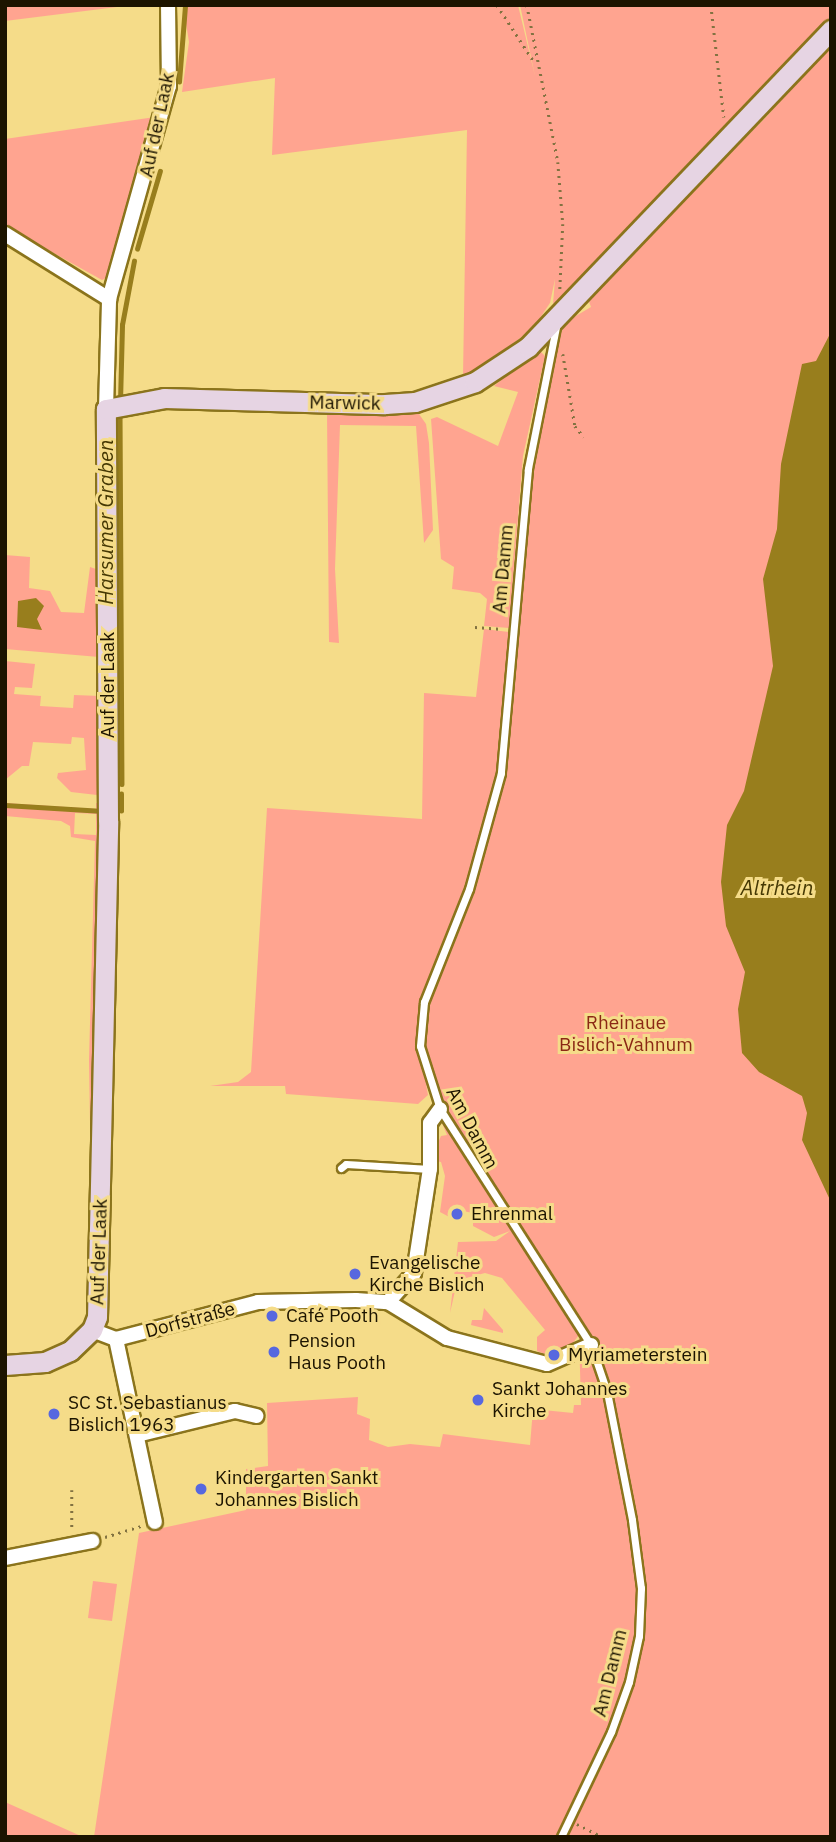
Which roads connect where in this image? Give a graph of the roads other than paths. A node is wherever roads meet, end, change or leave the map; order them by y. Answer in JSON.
{"nodes":[{"id":1,"x":168,"y":5,"type":"edge"},
{"id":2,"x":831,"y":30,"type":"edge"},
{"id":3,"x":5,"y":234,"type":"edge"},
{"id":4,"x":109,"y":299,"type":"junction"},
{"id":5,"x":558,"y":316,"type":"junction"},
{"id":6,"x":106,"y":409,"type":"junction"},
{"id":7,"x":440,"y":1109,"type":"junction"},
{"id":8,"x":341,"y":1168,"type":"dead end"},
{"id":9,"x":430,"y":1170,"type":"junction"},
{"id":10,"x":388,"y":1302,"type":"junction"},
{"id":11,"x":92,"y":1330,"type":"junction"},
{"id":12,"x":116,"y":1339,"type":"junction"},
{"id":13,"x":591,"y":1345,"type":"junction"},
{"id":14,"x":5,"y":1365,"type":"edge"},
{"id":15,"x":256,"y":1416,"type":"dead end"},
{"id":16,"x":137,"y":1435,"type":"junction"},
{"id":17,"x":155,"y":1522,"type":"road end"},
{"id":18,"x":92,"y":1541,"type":"road end"},
{"id":19,"x":5,"y":1558,"type":"edge"},
{"id":20,"x":561,"y":1837,"type":"edge"}],
"edges":[{"from":1,"to":4,"type":"street","name":"Auf der Laak"},
{"from":2,"to":5,"type":"main road","name":"Marwick"},
{"from":3,"to":4,"type":"street"},
{"from":4,"to":6,"type":"street","name":"Auf der Laak"},
{"from":5,"to":6,"type":"main road","name":"Marwick"},
{"from":5,"to":7,"type":"lane","name":"Am Damm"},
{"from":6,"to":11,"type":"main road","name":"Auf der Laak"},
{"from":7,"to":9,"type":"street"},
{"from":7,"to":13,"type":"lane","name":"Am Damm"},
{"from":8,"to":9,"type":"lane"},
{"from":9,"to":10,"type":"street"},
{"from":10,"to":12,"type":"street","name":"Dorfstraße"},
{"from":10,"to":13,"type":"street"},
{"from":11,"to":12,"type":"street"},
{"from":11,"to":14,"type":"main road"},
{"from":12,"to":16,"type":"street"},
{"from":13,"to":20,"type":"lane","name":"Am Damm"},
{"from":15,"to":16,"type":"street"},
{"from":16,"to":17,"type":"street"},
{"from":18,"to":19,"type":"street"}]}
